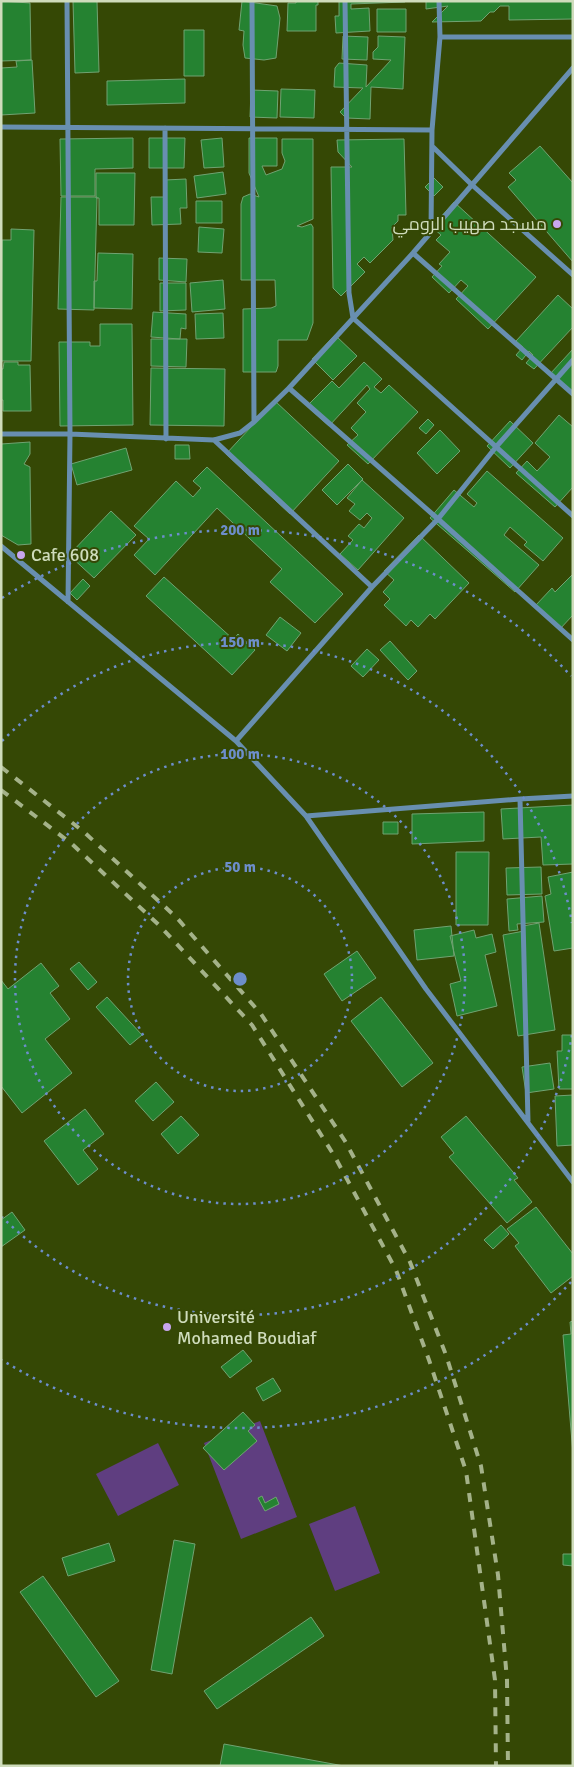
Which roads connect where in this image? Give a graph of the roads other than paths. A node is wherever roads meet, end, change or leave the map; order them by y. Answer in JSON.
{"nodes":[{"id":1,"x":67,"y":1,"type":"edge"},
{"id":2,"x":252,"y":1,"type":"edge"},
{"id":3,"x":345,"y":1,"type":"edge"},
{"id":4,"x":439,"y":1,"type":"edge"},
{"id":5,"x":440,"y":37,"type":"junction"},
{"id":6,"x":573,"y":37,"type":"edge"},
{"id":7,"x":573,"y":68,"type":"edge"},
{"id":8,"x":1,"y":127,"type":"edge"},
{"id":9,"x":67,"y":127,"type":"junction"},
{"id":10,"x":165,"y":128,"type":"junction"},
{"id":11,"x":253,"y":129,"type":"junction"},
{"id":12,"x":346,"y":129,"type":"junction"},
{"id":13,"x":432,"y":130,"type":"junction"},
{"id":14,"x":433,"y":147,"type":"junction"},
{"id":15,"x":471,"y":184,"type":"junction"},
{"id":16,"x":431,"y":231,"type":"junction"},
{"id":17,"x":412,"y":253,"type":"junction"},
{"id":18,"x":573,"y":275,"type":"edge"},
{"id":19,"x":354,"y":318,"type":"junction"},
{"id":20,"x":573,"y":360,"type":"edge"},
{"id":21,"x":556,"y":379,"type":"junction"},
{"id":22,"x":290,"y":388,"type":"junction"},
{"id":23,"x":573,"y":394,"type":"edge"},
{"id":24,"x":254,"y":422,"type":"junction"},
{"id":25,"x":1,"y":434,"type":"edge"},
{"id":26,"x":70,"y":434,"type":"junction"},
{"id":27,"x":166,"y":439,"type":"junction"},
{"id":28,"x":214,"y":440,"type":"junction"},
{"id":29,"x":496,"y":447,"type":"junction"},
{"id":30,"x":573,"y":516,"type":"edge"},
{"id":31,"x":438,"y":518,"type":"junction"},
{"id":32,"x":1,"y":546,"type":"edge"},
{"id":33,"x":372,"y":587,"type":"junction"},
{"id":34,"x":68,"y":602,"type":"junction"},
{"id":35,"x":573,"y":640,"type":"edge"},
{"id":36,"x":236,"y":741,"type":"junction"},
{"id":37,"x":573,"y":796,"type":"edge"},
{"id":38,"x":520,"y":799,"type":"junction"},
{"id":39,"x":306,"y":816,"type":"junction"},
{"id":40,"x":528,"y":1121,"type":"junction"},
{"id":41,"x":573,"y":1182,"type":"edge"}],
"edges":[{"from":1,"to":9,"type":"street"},
{"from":2,"to":11,"type":"street"},
{"from":3,"to":12,"type":"street"},
{"from":4,"to":5,"type":"street"},
{"from":5,"to":6,"type":"street"},
{"from":5,"to":13,"type":"street"},
{"from":7,"to":15,"type":"street"},
{"from":8,"to":9,"type":"street"},
{"from":9,"to":10,"type":"street"},
{"from":9,"to":26,"type":"street"},
{"from":10,"to":11,"type":"street"},
{"from":10,"to":27,"type":"street"},
{"from":11,"to":12,"type":"street"},
{"from":11,"to":24,"type":"street"},
{"from":12,"to":13,"type":"street"},
{"from":12,"to":19,"type":"street"},
{"from":13,"to":14,"type":"street"},
{"from":14,"to":15,"type":"street"},
{"from":14,"to":16,"type":"street"},
{"from":15,"to":16,"type":"street"},
{"from":15,"to":18,"type":"street"},
{"from":16,"to":17,"type":"street"},
{"from":17,"to":19,"type":"street"},
{"from":17,"to":21,"type":"street"},
{"from":19,"to":22,"type":"street"},
{"from":19,"to":29,"type":"street"},
{"from":20,"to":21,"type":"street"},
{"from":21,"to":23,"type":"street"},
{"from":21,"to":29,"type":"street"},
{"from":22,"to":24,"type":"street"},
{"from":22,"to":31,"type":"street"},
{"from":24,"to":28,"type":"street"},
{"from":25,"to":26,"type":"street"},
{"from":26,"to":27,"type":"street"},
{"from":26,"to":34,"type":"street"},
{"from":27,"to":28,"type":"street"},
{"from":28,"to":33,"type":"street"},
{"from":29,"to":30,"type":"street"},
{"from":29,"to":31,"type":"street"},
{"from":31,"to":33,"type":"street"},
{"from":31,"to":35,"type":"street"},
{"from":32,"to":34,"type":"street"},
{"from":33,"to":36,"type":"street"},
{"from":34,"to":36,"type":"street"},
{"from":36,"to":39,"type":"street"},
{"from":37,"to":38,"type":"street"},
{"from":38,"to":39,"type":"street"},
{"from":38,"to":40,"type":"street"},
{"from":39,"to":40,"type":"street"},
{"from":40,"to":41,"type":"street"}]}
